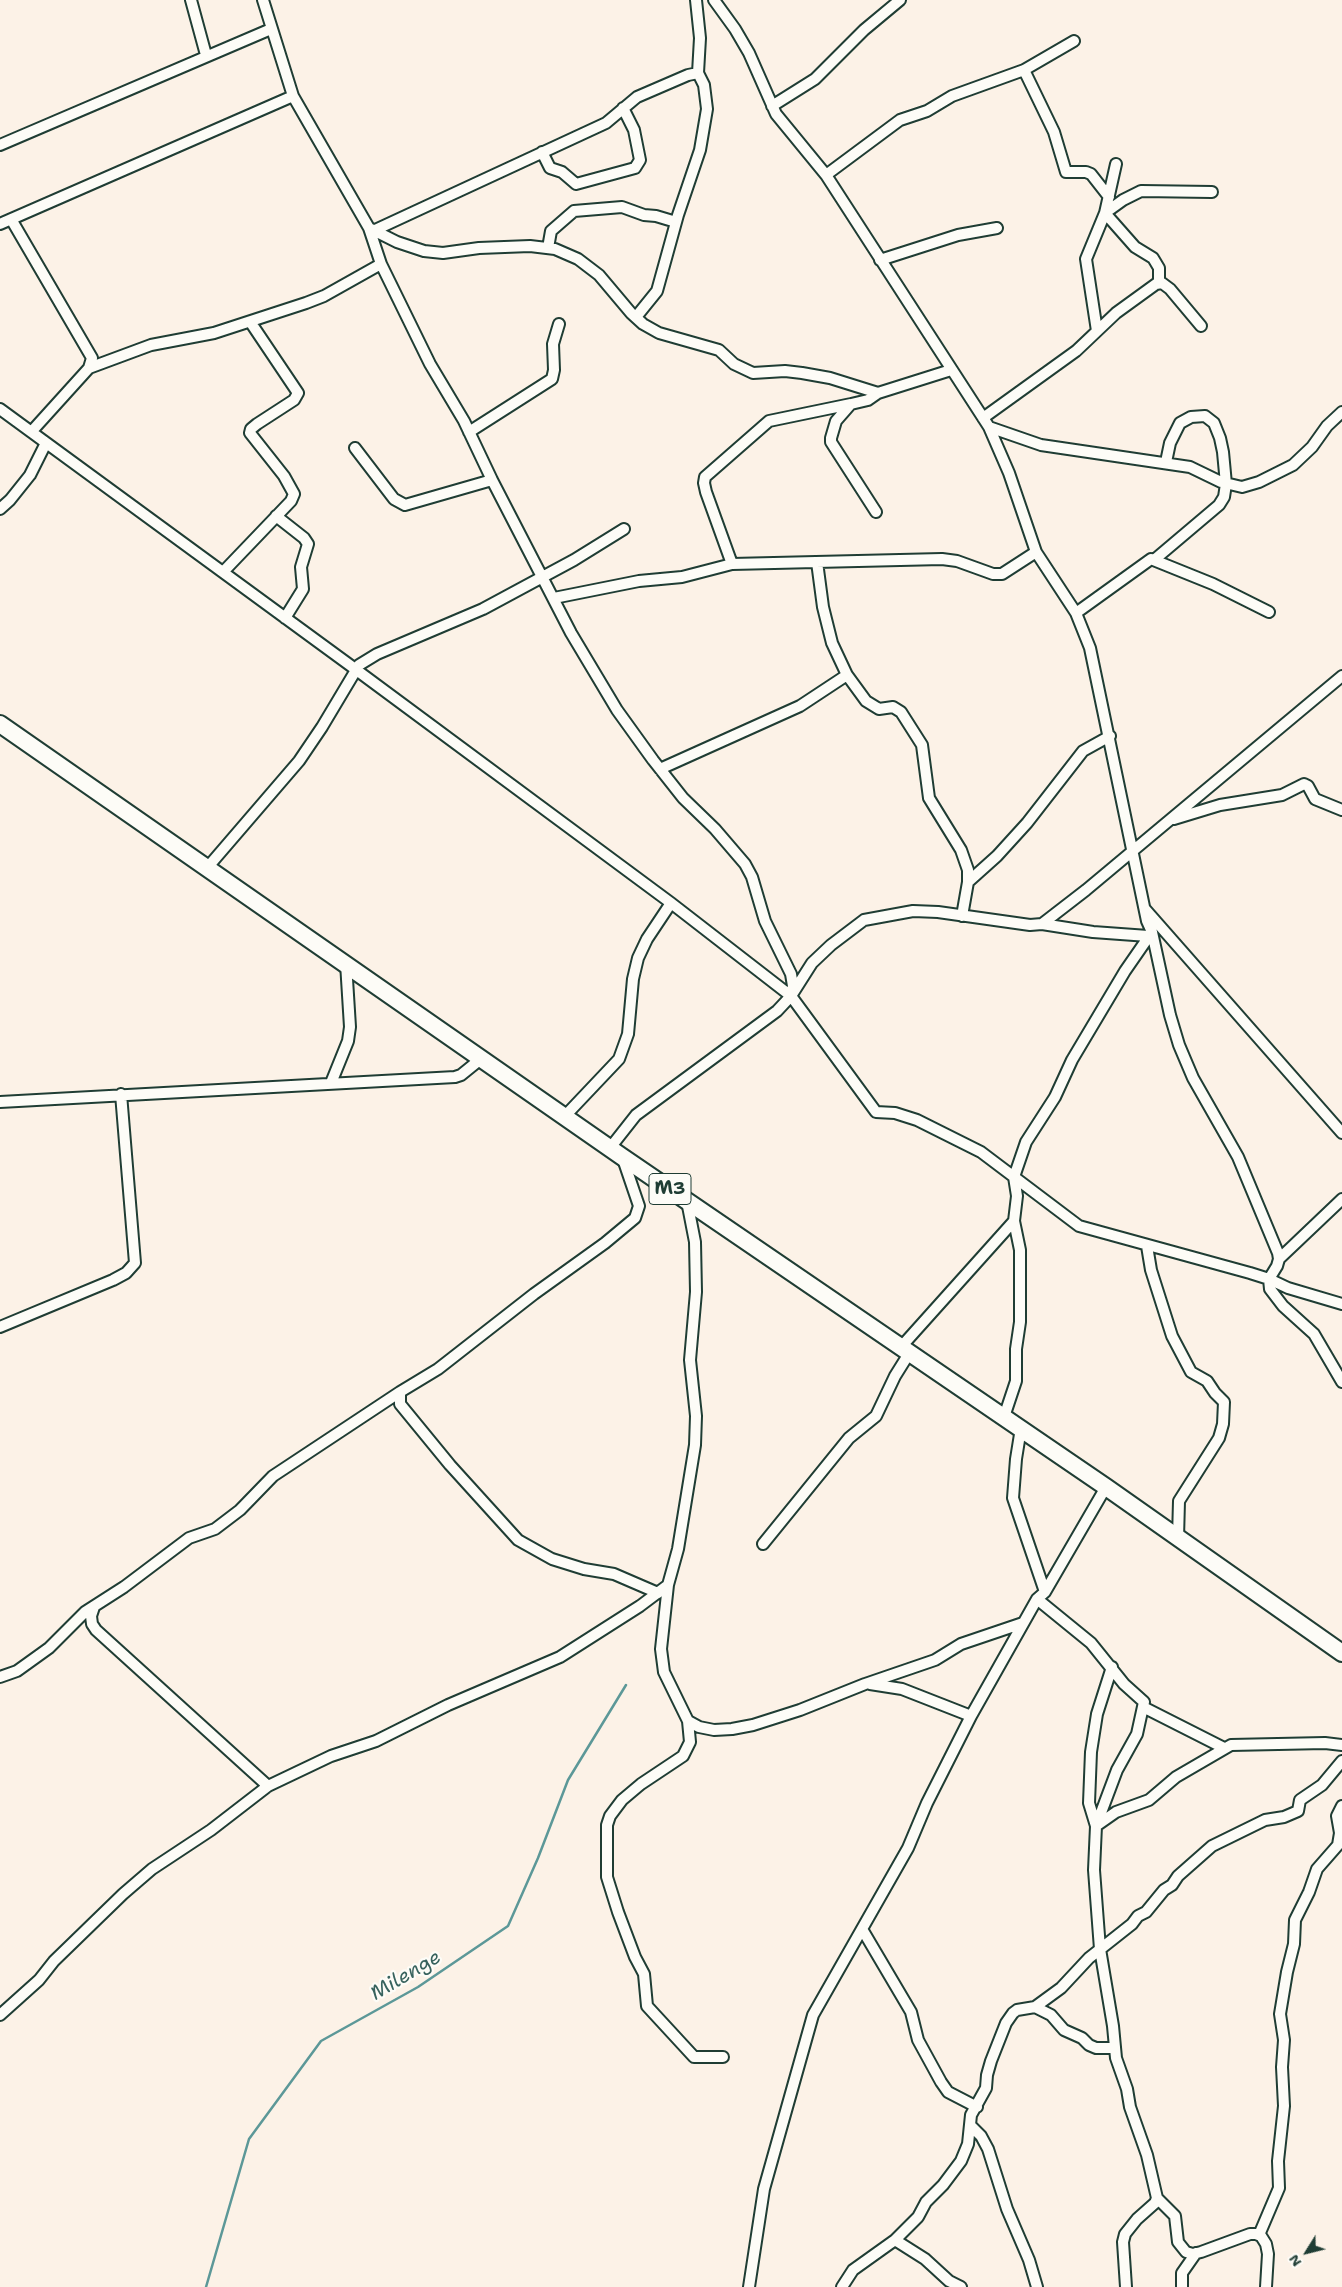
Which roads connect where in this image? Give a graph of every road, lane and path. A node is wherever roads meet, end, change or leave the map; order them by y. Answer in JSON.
{"nodes":[{"id":1,"x":191,"y":0,"type":"edge"},
{"id":2,"x":263,"y":0,"type":"edge"},
{"id":3,"x":696,"y":0,"type":"edge"},
{"id":4,"x":714,"y":0,"type":"edge"},
{"id":5,"x":900,"y":0,"type":"edge"},
{"id":6,"x":270,"y":29,"type":"junction"},
{"id":7,"x":1074,"y":41,"type":"dead end"},
{"id":8,"x":206,"y":55,"type":"junction"},
{"id":9,"x":1024,"y":70,"type":"junction"},
{"id":10,"x":698,"y":73,"type":"junction"},
{"id":11,"x":293,"y":96,"type":"junction"},
{"id":12,"x":772,"y":106,"type":"junction"},
{"id":13,"x":623,"y":108,"type":"junction"},
{"id":14,"x":0,"y":145,"type":"edge"},
{"id":15,"x":542,"y":152,"type":"junction"},
{"id":16,"x":1116,"y":164,"type":"dead end"},
{"id":17,"x":826,"y":175,"type":"junction"},
{"id":18,"x":1212,"y":192,"type":"dead end"},
{"id":19,"x":1109,"y":198,"type":"junction"},
{"id":20,"x":1105,"y":213,"type":"junction"},
{"id":21,"x":11,"y":219,"type":"junction"},
{"id":22,"x":676,"y":222,"type":"junction"},
{"id":23,"x":0,"y":224,"type":"edge"},
{"id":24,"x":997,"y":228,"type":"dead end"},
{"id":25,"x":372,"y":229,"type":"junction"},
{"id":26,"x":548,"y":248,"type":"junction"},
{"id":27,"x":880,"y":260,"type":"junction"},
{"id":28,"x":381,"y":264,"type":"junction"},
{"id":29,"x":1160,"y":283,"type":"junction"},
{"id":30,"x":636,"y":317,"type":"junction"},
{"id":31,"x":251,"y":323,"type":"junction"},
{"id":32,"x":559,"y":324,"type":"dead end"},
{"id":33,"x":1201,"y":326,"type":"dead end"},
{"id":34,"x":1097,"y":331,"type":"junction"},
{"id":35,"x":89,"y":368,"type":"junction"},
{"id":36,"x":951,"y":370,"type":"junction"},
{"id":37,"x":878,"y":394,"type":"junction"},
{"id":38,"x":851,"y":404,"type":"junction"},
{"id":39,"x":0,"y":409,"type":"edge"},
{"id":40,"x":1342,"y":412,"type":"edge"},
{"id":41,"x":983,"y":418,"type":"junction"},
{"id":42,"x":989,"y":427,"type":"junction"},
{"id":43,"x":32,"y":431,"type":"junction"},
{"id":44,"x":469,"y":432,"type":"junction"},
{"id":45,"x":46,"y":443,"type":"junction"},
{"id":46,"x":355,"y":448,"type":"dead end"},
{"id":47,"x":1166,"y":462,"type":"junction"},
{"id":48,"x":492,"y":480,"type":"junction"},
{"id":49,"x":1226,"y":484,"type":"junction"},
{"id":50,"x":0,"y":509,"type":"edge"},
{"id":51,"x":876,"y":512,"type":"dead end"},
{"id":52,"x":276,"y":516,"type":"junction"},
{"id":53,"x":624,"y":529,"type":"dead end"},
{"id":54,"x":1036,"y":552,"type":"junction"},
{"id":55,"x":1154,"y":560,"type":"junction"},
{"id":56,"x":817,"y":562,"type":"junction"},
{"id":57,"x":732,"y":564,"type":"junction"},
{"id":58,"x":223,"y":572,"type":"junction"},
{"id":59,"x":541,"y":576,"type":"junction"},
{"id":60,"x":554,"y":598,"type":"junction"},
{"id":61,"x":1269,"y":612,"type":"dead end"},
{"id":62,"x":1076,"y":613,"type":"junction"},
{"id":63,"x":285,"y":618,"type":"junction"},
{"id":64,"x":357,"y":671,"type":"junction"},
{"id":65,"x":847,"y":676,"type":"junction"},
{"id":66,"x":1342,"y":676,"type":"edge"},
{"id":67,"x":0,"y":724,"type":"edge"},
{"id":68,"x":1110,"y":736,"type":"junction"},
{"id":69,"x":660,"y":769,"type":"junction"},
{"id":70,"x":1342,"y":810,"type":"edge"},
{"id":71,"x":1171,"y":819,"type":"junction"},
{"id":72,"x":1133,"y":851,"type":"junction"},
{"id":73,"x":208,"y":868,"type":"junction"},
{"id":74,"x":968,"y":882,"type":"junction"},
{"id":75,"x":671,"y":903,"type":"junction"},
{"id":76,"x":1145,"y":909,"type":"junction"},
{"id":77,"x":962,"y":916,"type":"junction"},
{"id":78,"x":1042,"y":924,"type":"junction"},
{"id":79,"x":1150,"y":934,"type":"junction"},
{"id":80,"x":346,"y":963,"type":"junction"},
{"id":81,"x":791,"y":996,"type":"junction"},
{"id":82,"x":482,"y":1058,"type":"junction"},
{"id":83,"x":331,"y":1083,"type":"junction"},
{"id":84,"x":121,"y":1094,"type":"junction"},
{"id":85,"x":0,"y":1102,"type":"edge"},
{"id":86,"x":565,"y":1116,"type":"junction"},
{"id":87,"x":1342,"y":1133,"type":"edge"},
{"id":88,"x":616,"y":1152,"type":"junction"},
{"id":89,"x":1014,"y":1177,"type":"junction"},
{"id":90,"x":1342,"y":1199,"type":"edge"},
{"id":91,"x":687,"y":1201,"type":"junction"},
{"id":92,"x":1014,"y":1221,"type":"junction"},
{"id":93,"x":1147,"y":1246,"type":"junction"},
{"id":94,"x":1279,"y":1259,"type":"junction"},
{"id":95,"x":1269,"y":1279,"type":"junction"},
{"id":96,"x":1342,"y":1304,"type":"edge"},
{"id":97,"x":0,"y":1327,"type":"edge"},
{"id":98,"x":905,"y":1349,"type":"junction"},
{"id":99,"x":1342,"y":1382,"type":"edge"},
{"id":100,"x":400,"y":1392,"type":"junction"},
{"id":101,"x":1004,"y":1417,"type":"junction"},
{"id":102,"x":1021,"y":1428,"type":"junction"},
{"id":103,"x":1106,"y":1487,"type":"junction"},
{"id":104,"x":1178,"y":1538,"type":"junction"},
{"id":105,"x":763,"y":1544,"type":"dead end"},
{"id":106,"x":668,"y":1586,"type":"junction"},
{"id":107,"x":658,"y":1593,"type":"junction"},
{"id":108,"x":1041,"y":1595,"type":"junction"},
{"id":109,"x":94,"y":1606,"type":"junction"},
{"id":110,"x":1023,"y":1623,"type":"junction"},
{"id":111,"x":1342,"y":1653,"type":"edge"},
{"id":112,"x":1112,"y":1667,"type":"junction"},
{"id":113,"x":0,"y":1677,"type":"edge"},
{"id":114,"x":865,"y":1684,"type":"junction"},
{"id":115,"x":1143,"y":1707,"type":"junction"},
{"id":116,"x":971,"y":1716,"type":"junction"},
{"id":117,"x":688,"y":1721,"type":"junction"},
{"id":118,"x":1342,"y":1745,"type":"edge"},
{"id":119,"x":1224,"y":1748,"type":"junction"},
{"id":120,"x":1342,"y":1761,"type":"edge"},
{"id":121,"x":268,"y":1786,"type":"junction"},
{"id":122,"x":1342,"y":1806,"type":"edge"},
{"id":123,"x":1096,"y":1826,"type":"junction"},
{"id":124,"x":862,"y":1929,"type":"junction"},
{"id":125,"x":1100,"y":1949,"type":"junction"},
{"id":126,"x":1035,"y":2007,"type":"junction"},
{"id":127,"x":0,"y":2015,"type":"edge"},
{"id":128,"x":1115,"y":2048,"type":"junction"},
{"id":129,"x":723,"y":2057,"type":"dead end"},
{"id":130,"x":977,"y":2107,"type":"junction"},
{"id":131,"x":970,"y":2125,"type":"junction"},
{"id":132,"x":1156,"y":2198,"type":"junction"},
{"id":133,"x":1259,"y":2235,"type":"junction"},
{"id":134,"x":895,"y":2240,"type":"junction"},
{"id":135,"x":1196,"y":2253,"type":"junction"},
{"id":136,"x":749,"y":2287,"type":"edge"},
{"id":137,"x":842,"y":2287,"type":"edge"},
{"id":138,"x":961,"y":2287,"type":"edge"},
{"id":139,"x":1037,"y":2287,"type":"edge"},
{"id":140,"x":1126,"y":2287,"type":"edge"},
{"id":141,"x":1182,"y":2287,"type":"edge"},
{"id":142,"x":1266,"y":2287,"type":"edge"}],
"edges":[{"from":1,"to":8,"type":"street"},
{"from":2,"to":6,"type":"street"},
{"from":3,"to":10,"type":"street"},
{"from":4,"to":12,"type":"street"},
{"from":5,"to":12,"type":"street"},
{"from":6,"to":8,"type":"street"},
{"from":6,"to":11,"type":"street"},
{"from":7,"to":9,"type":"street"},
{"from":8,"to":14,"type":"street"},
{"from":9,"to":17,"type":"street"},
{"from":9,"to":19,"type":"street"},
{"from":10,"to":13,"type":"street"},
{"from":10,"to":22,"type":"street"},
{"from":11,"to":21,"type":"street"},
{"from":11,"to":25,"type":"street"},
{"from":12,"to":17,"type":"street"},
{"from":13,"to":15,"type":"street"},
{"from":13,"to":15,"type":"street"},
{"from":15,"to":25,"type":"street"},
{"from":16,"to":19,"type":"street"},
{"from":17,"to":27,"type":"street"},
{"from":18,"to":20,"type":"street"},
{"from":19,"to":20,"type":"street"},
{"from":20,"to":29,"type":"street"},
{"from":20,"to":34,"type":"street"},
{"from":21,"to":23,"type":"street"},
{"from":21,"to":35,"type":"street"},
{"from":22,"to":26,"type":"street"},
{"from":22,"to":30,"type":"street"},
{"from":24,"to":27,"type":"street"},
{"from":25,"to":26,"type":"street"},
{"from":25,"to":28,"type":"street"},
{"from":26,"to":30,"type":"street"},
{"from":27,"to":36,"type":"street"},
{"from":28,"to":31,"type":"street"},
{"from":28,"to":44,"type":"street"},
{"from":29,"to":33,"type":"street"},
{"from":29,"to":34,"type":"street"},
{"from":30,"to":37,"type":"street"},
{"from":31,"to":35,"type":"street"},
{"from":31,"to":52,"type":"street"},
{"from":32,"to":44,"type":"street"},
{"from":34,"to":41,"type":"street"},
{"from":35,"to":43,"type":"street"},
{"from":36,"to":37,"type":"street"},
{"from":36,"to":41,"type":"street"},
{"from":37,"to":38,"type":"street"},
{"from":38,"to":51,"type":"street"},
{"from":38,"to":57,"type":"street"},
{"from":39,"to":43,"type":"street"},
{"from":40,"to":49,"type":"street"},
{"from":41,"to":42,"type":"street"},
{"from":42,"to":47,"type":"street"},
{"from":42,"to":54,"type":"street"},
{"from":43,"to":45,"type":"street"},
{"from":44,"to":48,"type":"street"},
{"from":45,"to":50,"type":"street"},
{"from":45,"to":58,"type":"street"},
{"from":46,"to":48,"type":"street"},
{"from":47,"to":49,"type":"street"},
{"from":47,"to":49,"type":"street"},
{"from":48,"to":59,"type":"street"},
{"from":49,"to":55,"type":"street"},
{"from":52,"to":58,"type":"street"},
{"from":52,"to":63,"type":"street"},
{"from":53,"to":59,"type":"street"},
{"from":54,"to":56,"type":"street"},
{"from":54,"to":62,"type":"street"},
{"from":55,"to":61,"type":"street"},
{"from":55,"to":62,"type":"street"},
{"from":56,"to":57,"type":"street"},
{"from":56,"to":65,"type":"street"},
{"from":57,"to":60,"type":"street"},
{"from":58,"to":63,"type":"street"},
{"from":59,"to":60,"type":"street"},
{"from":59,"to":64,"type":"street"},
{"from":60,"to":69,"type":"street"},
{"from":62,"to":68,"type":"street"},
{"from":63,"to":64,"type":"street"},
{"from":64,"to":73,"type":"street"},
{"from":64,"to":75,"type":"street"},
{"from":65,"to":69,"type":"street"},
{"from":65,"to":74,"type":"street"},
{"from":66,"to":71,"type":"street"},
{"from":67,"to":73,"type":"main road","number":"M3"},
{"from":68,"to":72,"type":"street"},
{"from":68,"to":74,"type":"street"},
{"from":69,"to":81,"type":"street"},
{"from":70,"to":71,"type":"street"},
{"from":71,"to":72,"type":"street"},
{"from":72,"to":76,"type":"street"},
{"from":72,"to":78,"type":"street"},
{"from":73,"to":80,"type":"main road","number":"M3"},
{"from":74,"to":77,"type":"street"},
{"from":75,"to":81,"type":"street"},
{"from":75,"to":86,"type":"street"},
{"from":76,"to":79,"type":"street"},
{"from":76,"to":87,"type":"street"},
{"from":77,"to":78,"type":"street"},
{"from":77,"to":81,"type":"street"},
{"from":78,"to":79,"type":"street"},
{"from":79,"to":89,"type":"street"},
{"from":79,"to":94,"type":"street"},
{"from":80,"to":82,"type":"main road","number":"M3"},
{"from":80,"to":83,"type":"street"},
{"from":81,"to":88,"type":"street"},
{"from":81,"to":89,"type":"street"},
{"from":82,"to":83,"type":"street"},
{"from":82,"to":86,"type":"main road","number":"M3"},
{"from":83,"to":84,"type":"street"},
{"from":84,"to":85,"type":"street"},
{"from":84,"to":97,"type":"street"},
{"from":86,"to":88,"type":"main road","number":"M3"},
{"from":88,"to":91,"type":"main road","number":"M3"},
{"from":88,"to":100,"type":"street"},
{"from":89,"to":92,"type":"street"},
{"from":89,"to":93,"type":"street"},
{"from":90,"to":94,"type":"street"},
{"from":91,"to":98,"type":"main road","number":"M3"},
{"from":91,"to":106,"type":"street"},
{"from":92,"to":98,"type":"street"},
{"from":92,"to":101,"type":"street"},
{"from":93,"to":95,"type":"street"},
{"from":93,"to":104,"type":"street"},
{"from":94,"to":95,"type":"street"},
{"from":95,"to":96,"type":"street"},
{"from":95,"to":99,"type":"street"},
{"from":98,"to":101,"type":"main road","number":"M3"},
{"from":98,"to":105,"type":"street"},
{"from":100,"to":107,"type":"street"},
{"from":100,"to":109,"type":"street"},
{"from":101,"to":102,"type":"main road","number":"M3"},
{"from":102,"to":103,"type":"main road","number":"M3"},
{"from":102,"to":108,"type":"street"},
{"from":103,"to":104,"type":"main road","number":"M3"},
{"from":103,"to":108,"type":"street"},
{"from":104,"to":111,"type":"main road","number":"M3"},
{"from":106,"to":107,"type":"street"},
{"from":106,"to":117,"type":"street"},
{"from":107,"to":121,"type":"street"},
{"from":108,"to":110,"type":"street"},
{"from":108,"to":112,"type":"street"},
{"from":109,"to":113,"type":"street"},
{"from":109,"to":121,"type":"street"},
{"from":110,"to":114,"type":"street"},
{"from":110,"to":116,"type":"street"},
{"from":112,"to":115,"type":"street"},
{"from":112,"to":123,"type":"street"},
{"from":114,"to":116,"type":"street"},
{"from":114,"to":117,"type":"street"},
{"from":115,"to":119,"type":"street"},
{"from":115,"to":123,"type":"street"},
{"from":116,"to":124,"type":"street"},
{"from":117,"to":129,"type":"street"},
{"from":118,"to":119,"type":"street"},
{"from":119,"to":123,"type":"street"},
{"from":120,"to":125,"type":"street"},
{"from":121,"to":127,"type":"street"},
{"from":122,"to":133,"type":"street"},
{"from":123,"to":125,"type":"street"},
{"from":124,"to":130,"type":"street"},
{"from":124,"to":136,"type":"street"},
{"from":125,"to":126,"type":"street"},
{"from":125,"to":128,"type":"street"},
{"from":126,"to":128,"type":"street"},
{"from":126,"to":130,"type":"street"},
{"from":128,"to":132,"type":"street"},
{"from":130,"to":131,"type":"street"},
{"from":131,"to":134,"type":"street"},
{"from":131,"to":139,"type":"street"},
{"from":132,"to":135,"type":"street"},
{"from":132,"to":140,"type":"street"},
{"from":133,"to":135,"type":"street"},
{"from":133,"to":142,"type":"street"},
{"from":134,"to":137,"type":"street"},
{"from":134,"to":138,"type":"street"},
{"from":135,"to":141,"type":"street"}]}
